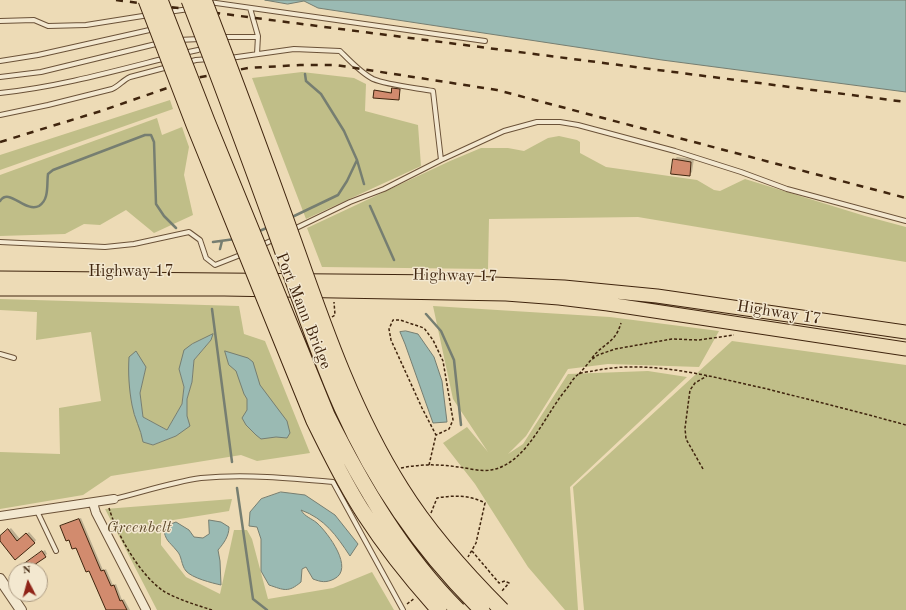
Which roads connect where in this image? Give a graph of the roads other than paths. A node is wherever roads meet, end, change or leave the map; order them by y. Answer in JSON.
{"nodes":[{"id":1,"x":146,"y":0,"type":"edge"},
{"id":2,"x":190,"y":0,"type":"edge"},
{"id":3,"x":204,"y":0,"type":"edge"},
{"id":4,"x":227,"y":4,"type":"junction"},
{"id":5,"x":161,"y":6,"type":"edge"},
{"id":6,"x":250,"y":8,"type":"junction"},
{"id":7,"x":154,"y":14,"type":"dead end"},
{"id":8,"x":0,"y":21,"type":"edge"},
{"id":9,"x":177,"y":25,"type":"dead end"},
{"id":10,"x":258,"y":37,"type":"junction"},
{"id":11,"x":208,"y":38,"type":"dead end"},
{"id":12,"x":216,"y":38,"type":"dead end"},
{"id":13,"x":484,"y":41,"type":"dead end"},
{"id":14,"x":198,"y":50,"type":"dead end"},
{"id":15,"x":257,"y":54,"type":"junction"},
{"id":16,"x":224,"y":58,"type":"dead end"},
{"id":17,"x":216,"y":59,"type":"dead end"},
{"id":18,"x":0,"y":61,"type":"edge"},
{"id":19,"x":181,"y":63,"type":"dead end"},
{"id":20,"x":174,"y":65,"type":"dead end"},
{"id":21,"x":0,"y":77,"type":"edge"},
{"id":22,"x":0,"y":93,"type":"edge"},
{"id":23,"x":0,"y":115,"type":"edge"},
{"id":24,"x":440,"y":160,"type":"junction"},
{"id":25,"x":906,"y":220,"type":"edge"},
{"id":26,"x":0,"y":242,"type":"edge"},
{"id":27,"x":256,"y":248,"type":"dead end"},
{"id":28,"x":249,"y":252,"type":"dead end"},
{"id":29,"x":0,"y":278,"type":"edge"},
{"id":30,"x":0,"y":289,"type":"edge"},
{"id":31,"x":714,"y":320,"type":"junction"},
{"id":32,"x":830,"y":320,"type":"junction"},
{"id":33,"x":906,"y":325,"type":"edge"},
{"id":34,"x":906,"y":332,"type":"edge"},
{"id":35,"x":906,"y":341,"type":"edge"},
{"id":36,"x":906,"y":349,"type":"edge"},
{"id":37,"x":0,"y":354,"type":"edge"},
{"id":38,"x":14,"y":358,"type":"dead end"},
{"id":39,"x":111,"y":500,"type":"joint"},
{"id":40,"x":93,"y":503,"type":"junction"},
{"id":41,"x":37,"y":511,"type":"junction"},
{"id":42,"x":0,"y":516,"type":"edge"},
{"id":43,"x":56,"y":551,"type":"dead end"},
{"id":44,"x":0,"y":579,"type":"edge"},
{"id":45,"x":21,"y":610,"type":"edge"},
{"id":46,"x":146,"y":610,"type":"edge"},
{"id":47,"x":403,"y":610,"type":"edge"},
{"id":48,"x":439,"y":610,"type":"edge"},
{"id":49,"x":458,"y":610,"type":"edge"},
{"id":50,"x":482,"y":610,"type":"edge"},
{"id":51,"x":502,"y":610,"type":"edge"}],
"edges":[{"from":1,"to":48,"type":"highway","bridge":true},
{"from":2,"to":4,"type":"lane"},
{"from":2,"to":50,"type":"highway","name":"Port Mann Bridge","bridge":true},
{"from":3,"to":51,"type":"highway","bridge":true},
{"from":4,"to":5,"type":"lane"},
{"from":4,"to":6,"type":"lane"},
{"from":5,"to":49,"type":"highway","name":"Port Mann Bridge","bridge":true},
{"from":6,"to":10,"type":"lane"},
{"from":6,"to":13,"type":"lane"},
{"from":7,"to":8,"type":"lane"},
{"from":9,"to":18,"type":"lane"},
{"from":10,"to":12,"type":"lane"},
{"from":10,"to":15,"type":"lane"},
{"from":11,"to":21,"type":"lane"},
{"from":14,"to":22,"type":"lane"},
{"from":15,"to":16,"type":"lane"},
{"from":15,"to":24,"type":"lane"},
{"from":17,"to":19,"type":"lane"},
{"from":20,"to":23,"type":"lane"},
{"from":24,"to":25,"type":"lane"},
{"from":24,"to":27,"type":"lane"},
{"from":26,"to":28,"type":"lane"},
{"from":29,"to":32,"type":"highway","name":"Highway 17"},
{"from":30,"to":31,"type":"highway","name":"Highway 17"},
{"from":31,"to":35,"type":"highway"},
{"from":31,"to":36,"type":"highway","name":"Highway 17"},
{"from":32,"to":33,"type":"highway"},
{"from":32,"to":34,"type":"highway","name":"Highway 17"},
{"from":37,"to":38,"type":"lane"},
{"from":39,"to":40,"type":"street"},
{"from":39,"to":47,"type":"lane"},
{"from":40,"to":41,"type":"street"},
{"from":40,"to":46,"type":"street"},
{"from":41,"to":42,"type":"street"},
{"from":41,"to":43,"type":"lane"},
{"from":44,"to":45,"type":"street"}]}
